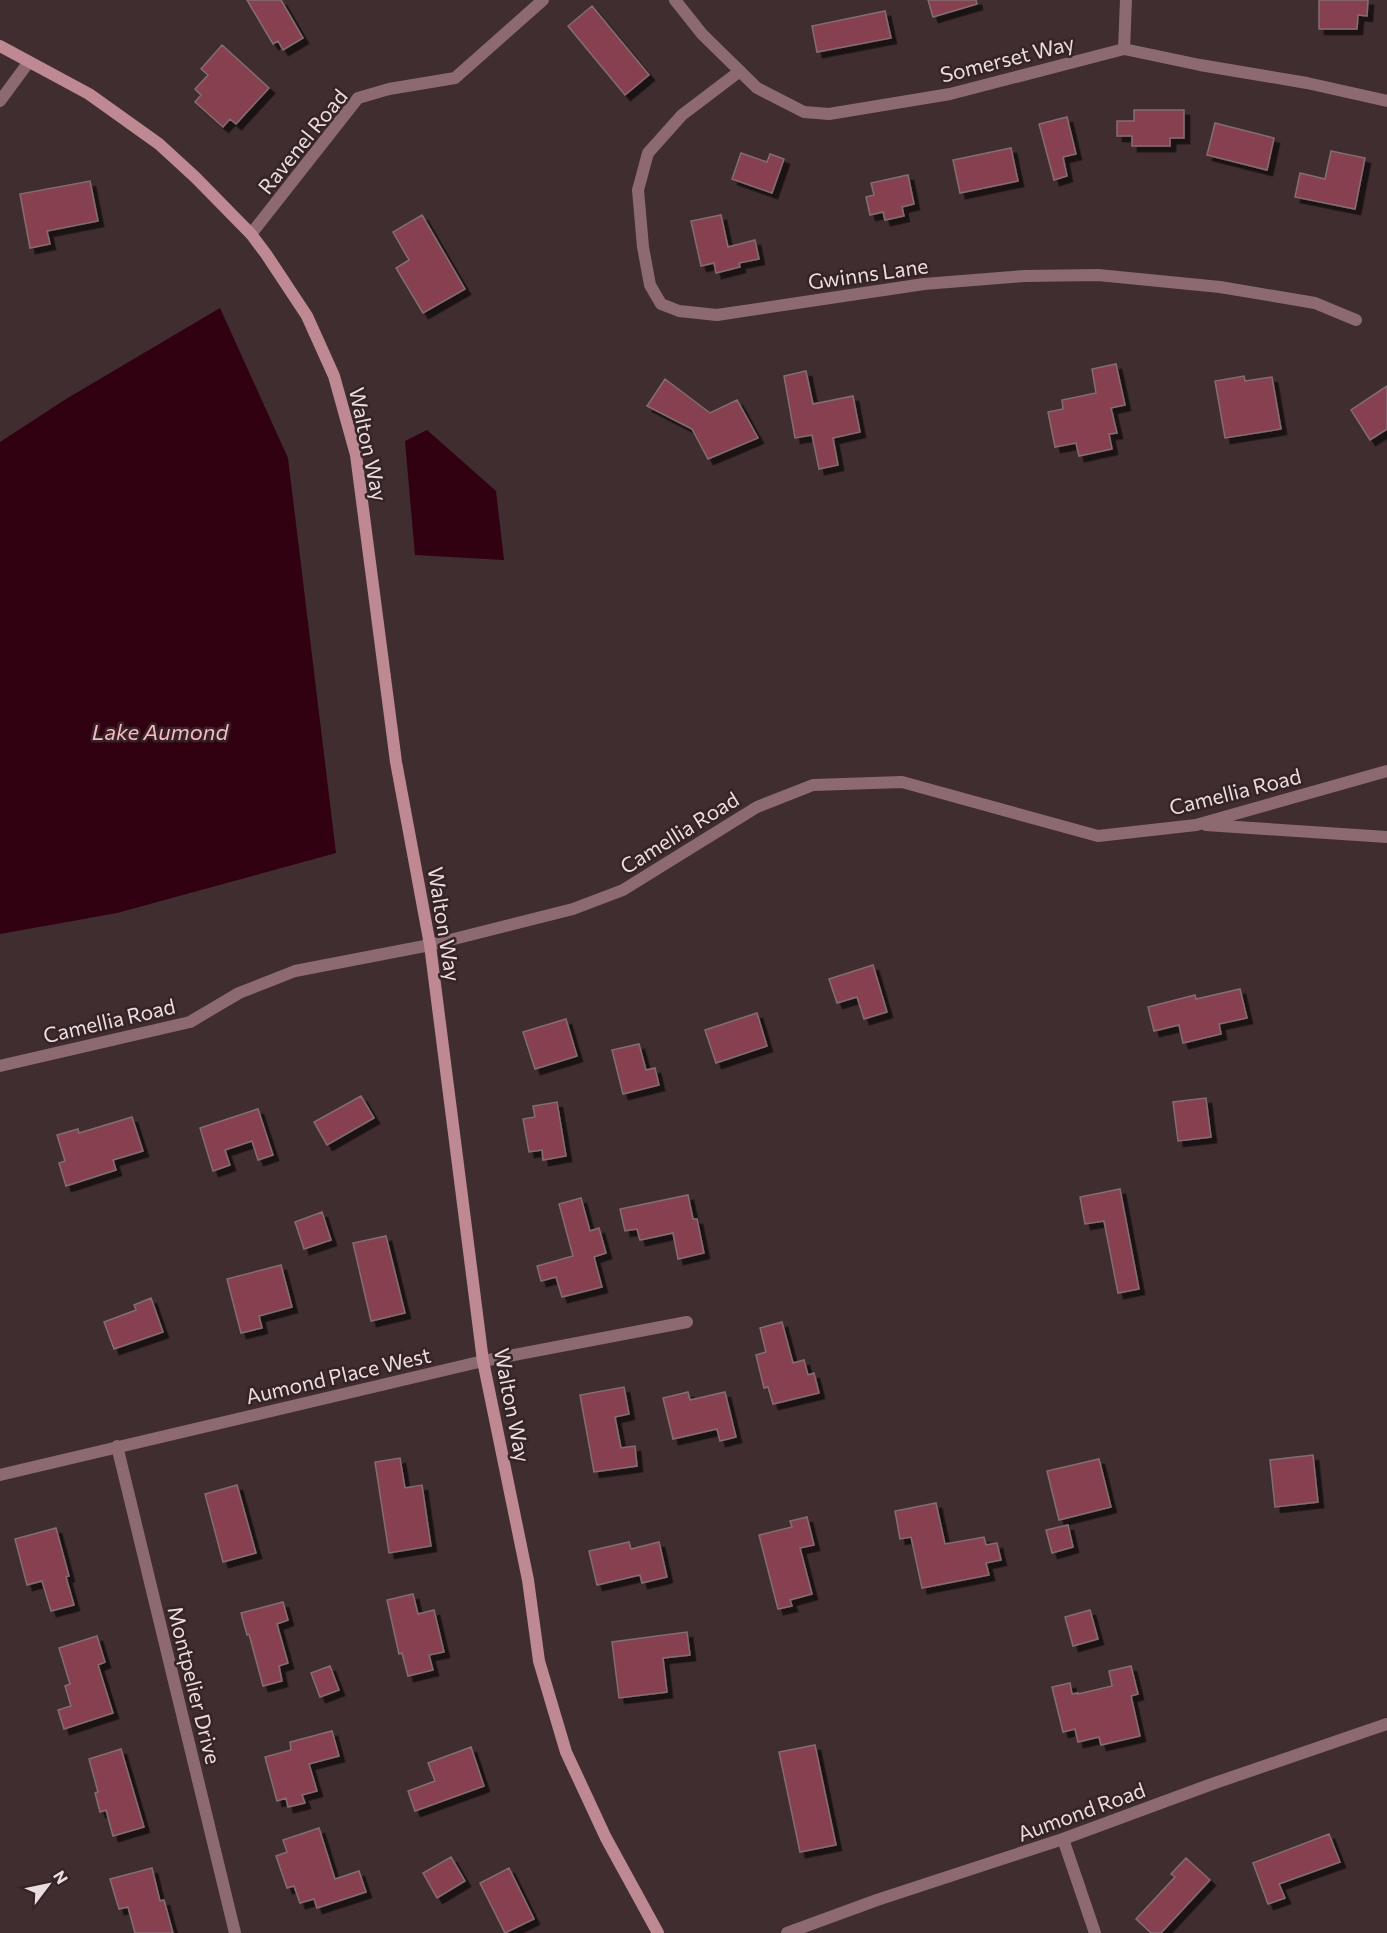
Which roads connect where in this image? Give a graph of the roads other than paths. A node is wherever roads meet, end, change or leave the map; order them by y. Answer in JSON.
{"nodes":[{"id":1,"x":543,"y":0,"type":"edge"},
{"id":2,"x":675,"y":0,"type":"edge"},
{"id":3,"x":1126,"y":0,"type":"edge"},
{"id":4,"x":0,"y":46,"type":"edge"},
{"id":5,"x":1124,"y":49,"type":"junction"},
{"id":6,"x":28,"y":63,"type":"junction"},
{"id":7,"x":740,"y":71,"type":"junction"},
{"id":8,"x":0,"y":101,"type":"edge"},
{"id":9,"x":1387,"y":101,"type":"edge"},
{"id":10,"x":252,"y":234,"type":"junction"},
{"id":11,"x":1356,"y":320,"type":"dead end"},
{"id":12,"x":1387,"y":771,"type":"edge"},
{"id":13,"x":1196,"y":825,"type":"junction"},
{"id":14,"x":1387,"y":837,"type":"edge"},
{"id":15,"x":430,"y":945,"type":"junction"},
{"id":16,"x":0,"y":1066,"type":"edge"},
{"id":17,"x":687,"y":1322,"type":"dead end"},
{"id":18,"x":483,"y":1361,"type":"junction"},
{"id":19,"x":117,"y":1446,"type":"junction"},
{"id":20,"x":0,"y":1475,"type":"edge"},
{"id":21,"x":1387,"y":1724,"type":"edge"},
{"id":22,"x":1063,"y":1839,"type":"junction"},
{"id":23,"x":236,"y":1933,"type":"edge"},
{"id":24,"x":658,"y":1933,"type":"edge"},
{"id":25,"x":787,"y":1933,"type":"edge"},
{"id":26,"x":1095,"y":1933,"type":"edge"}],
"edges":[{"from":1,"to":10,"type":"street","name":"Ravenel Road"},
{"from":2,"to":7,"type":"street","name":"Somerset Way"},
{"from":3,"to":5,"type":"street"},
{"from":4,"to":6,"type":"main road","name":"Walton Way"},
{"from":5,"to":7,"type":"street","name":"Somerset Way"},
{"from":5,"to":9,"type":"street","name":"Somerset Way"},
{"from":6,"to":8,"type":"street"},
{"from":6,"to":10,"type":"main road","name":"Walton Way"},
{"from":7,"to":11,"type":"street","name":"Gwinns Lane"},
{"from":10,"to":15,"type":"main road","name":"Walton Way"},
{"from":12,"to":13,"type":"street","name":"Camellia Road"},
{"from":13,"to":14,"type":"street"},
{"from":13,"to":15,"type":"street","name":"Camellia Road"},
{"from":15,"to":16,"type":"street","name":"Camellia Road"},
{"from":15,"to":18,"type":"main road","name":"Walton Way"},
{"from":17,"to":18,"type":"street","name":"Aumond Place West"},
{"from":18,"to":19,"type":"street","name":"Aumond Place West"},
{"from":18,"to":24,"type":"main road","name":"Walton Way"},
{"from":19,"to":20,"type":"street","name":"Aumond Place West"},
{"from":19,"to":23,"type":"street","name":"Montpelier Drive"},
{"from":21,"to":22,"type":"street","name":"Aumond Road"},
{"from":22,"to":25,"type":"street","name":"Aumond Road"},
{"from":22,"to":26,"type":"street"}]}
